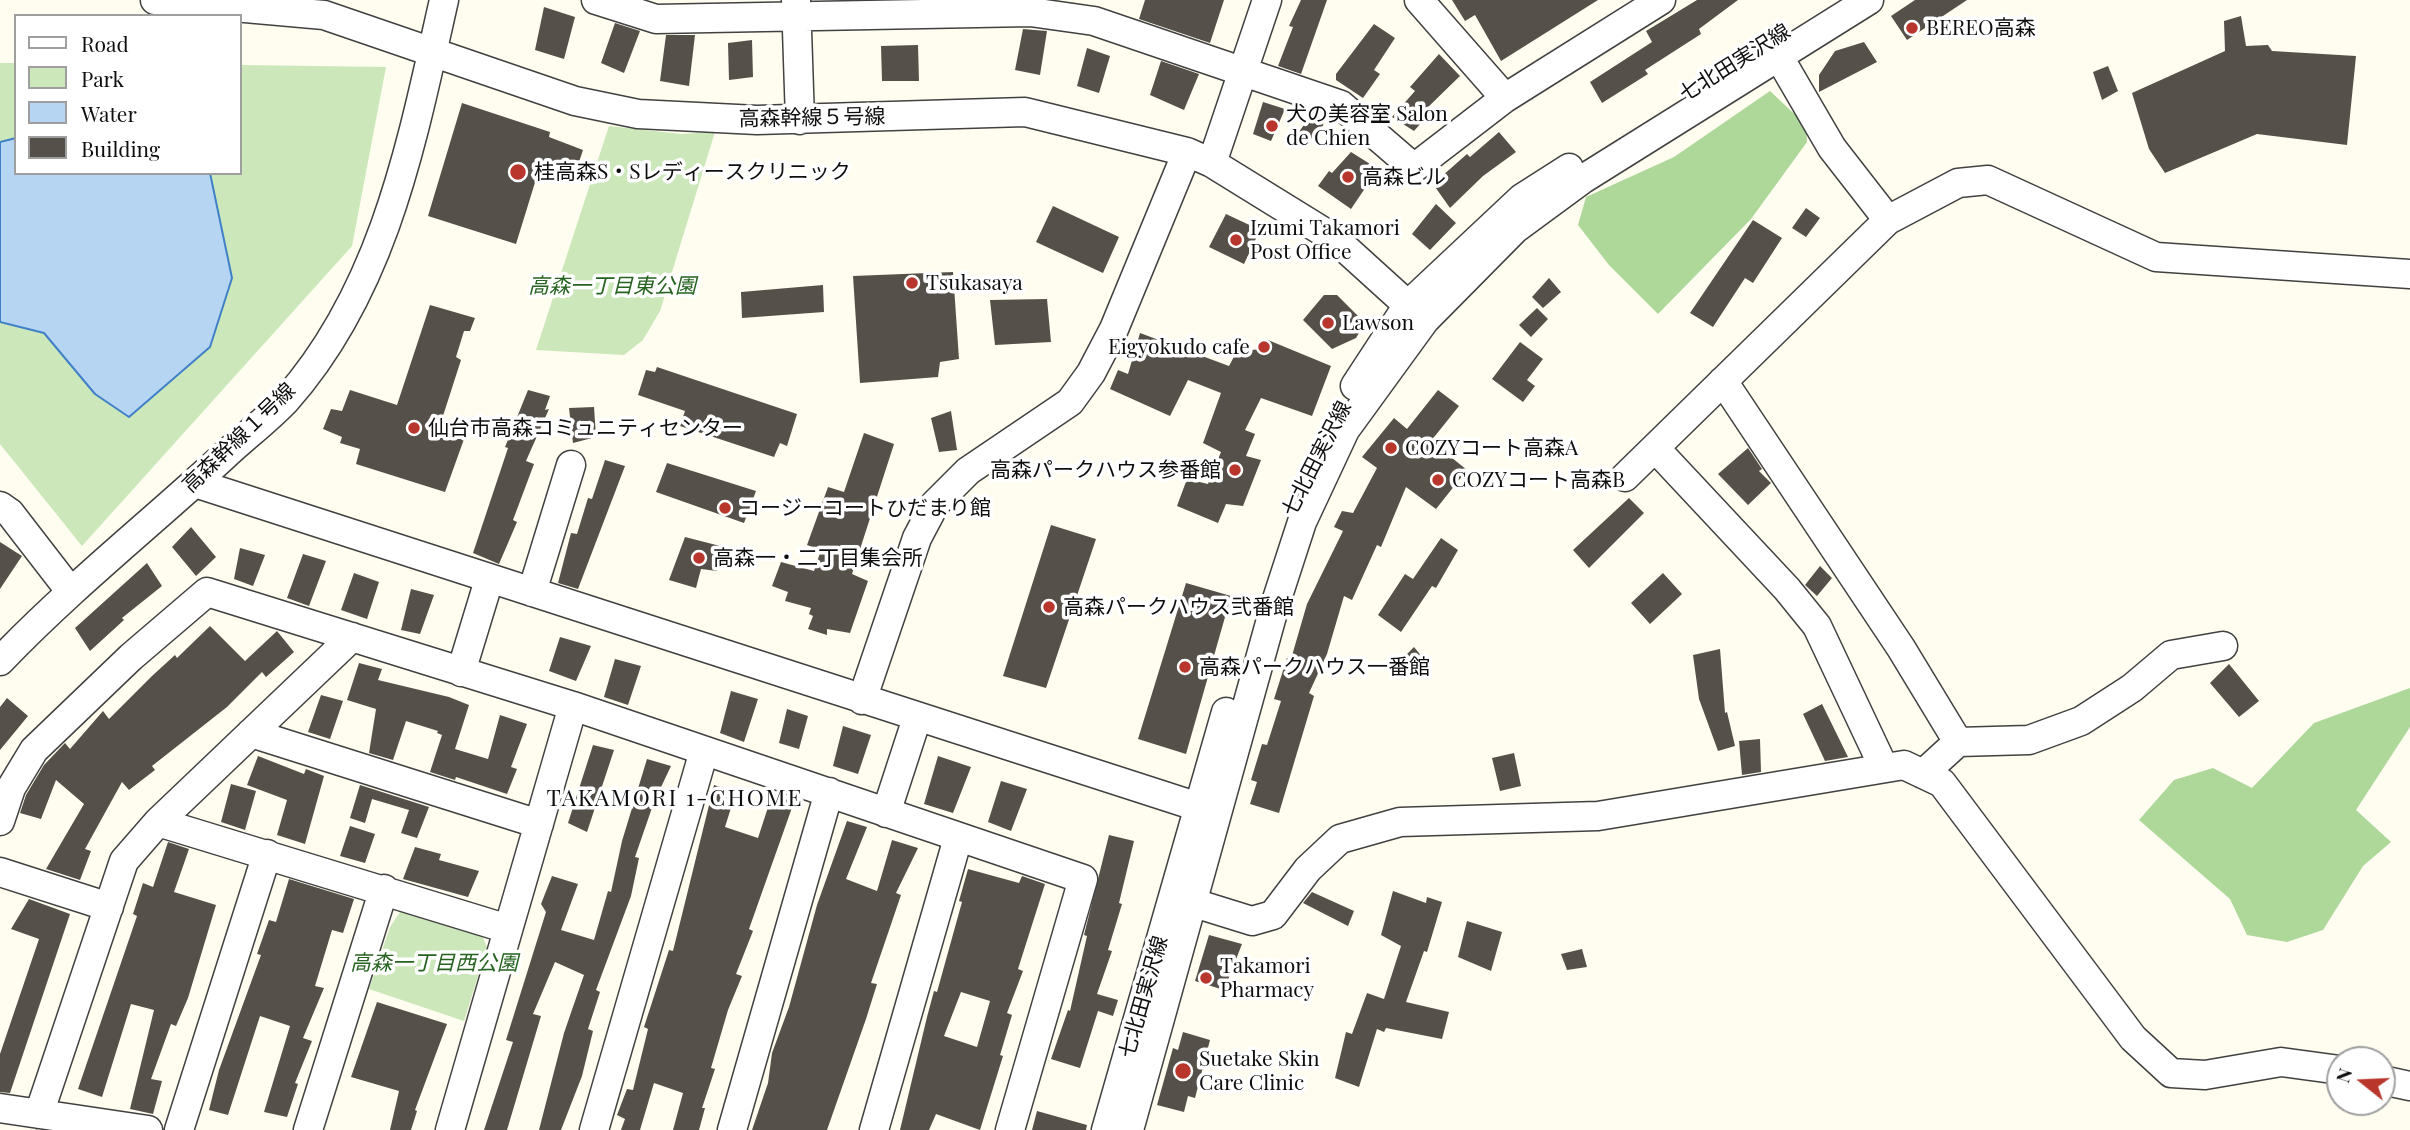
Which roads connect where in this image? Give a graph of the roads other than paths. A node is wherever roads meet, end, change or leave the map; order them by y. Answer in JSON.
{"nodes":[{"id":1,"x":155,"y":0,"type":"edge"},
{"id":2,"x":444,"y":0,"type":"edge"},
{"id":3,"x":596,"y":0,"type":"edge"},
{"id":4,"x":1267,"y":0,"type":"edge"},
{"id":5,"x":1419,"y":0,"type":"edge"},
{"id":6,"x":1661,"y":0,"type":"edge"},
{"id":7,"x":1834,"y":0,"type":"edge"},
{"id":8,"x":1869,"y":0,"type":"edge"},
{"id":9,"x":796,"y":8,"type":"edge"},
{"id":10,"x":431,"y":54,"type":"junction"},
{"id":11,"x":1779,"y":57,"type":"junction"},
{"id":12,"x":1245,"y":72,"type":"junction"},
{"id":13,"x":1505,"y":98,"type":"junction"},
{"id":14,"x":800,"y":120,"type":"junction"},
{"id":15,"x":1199,"y":157,"type":"junction"},
{"id":16,"x":1888,"y":220,"type":"junction"},
{"id":17,"x":2410,"y":274,"type":"edge"},
{"id":18,"x":1416,"y":312,"type":"junction"},
{"id":19,"x":1723,"y":381,"type":"junction"},
{"id":20,"x":1655,"y":448,"type":"junction"},
{"id":21,"x":571,"y":465,"type":"dead end"},
{"id":22,"x":1625,"y":477,"type":"dead end"},
{"id":23,"x":195,"y":483,"type":"junction"},
{"id":24,"x":0,"y":506,"type":"edge"},
{"id":25,"x":489,"y":580,"type":"junction"},
{"id":26,"x":71,"y":592,"type":"junction"},
{"id":27,"x":532,"y":592,"type":"junction"},
{"id":28,"x":352,"y":637,"type":"junction"},
{"id":29,"x":2223,"y":646,"type":"dead end"},
{"id":30,"x":0,"y":661,"type":"edge"},
{"id":31,"x":461,"y":672,"type":"junction"},
{"id":32,"x":862,"y":700,"type":"junction"},
{"id":33,"x":573,"y":706,"type":"junction"},
{"id":34,"x":918,"y":718,"type":"junction"},
{"id":35,"x":251,"y":733,"type":"junction"},
{"id":36,"x":1958,"y":742,"type":"junction"},
{"id":37,"x":704,"y":751,"type":"junction"},
{"id":38,"x":1884,"y":768,"type":"junction"},
{"id":39,"x":1923,"y":774,"type":"junction"},
{"id":40,"x":829,"y":792,"type":"junction"},
{"id":41,"x":1208,"y":810,"type":"junction"},
{"id":42,"x":886,"y":813,"type":"junction"},
{"id":43,"x":0,"y":821,"type":"edge"},
{"id":44,"x":158,"y":822,"type":"junction"},
{"id":45,"x":539,"y":824,"type":"junction"},
{"id":46,"x":958,"y":838,"type":"junction"},
{"id":47,"x":267,"y":854,"type":"junction"},
{"id":48,"x":0,"y":872,"type":"edge"},
{"id":49,"x":384,"y":889,"type":"junction"},
{"id":50,"x":1194,"y":903,"type":"junction"},
{"id":51,"x":109,"y":906,"type":"junction"},
{"id":52,"x":509,"y":929,"type":"junction"},
{"id":53,"x":2326,"y":1068,"type":"edge"},
{"id":54,"x":0,"y":1108,"type":"edge"},
{"id":55,"x":39,"y":1114,"type":"junction"},
{"id":56,"x":114,"y":1128,"type":"edge"},
{"id":57,"x":148,"y":1130,"type":"edge"},
{"id":58,"x":178,"y":1130,"type":"edge"},
{"id":59,"x":308,"y":1130,"type":"edge"},
{"id":60,"x":450,"y":1130,"type":"edge"},
{"id":61,"x":594,"y":1130,"type":"edge"},
{"id":62,"x":732,"y":1130,"type":"edge"},
{"id":63,"x":874,"y":1130,"type":"edge"},
{"id":64,"x":1010,"y":1130,"type":"edge"},
{"id":65,"x":1106,"y":1130,"type":"edge"},
{"id":66,"x":1129,"y":1130,"type":"edge"}],
"edges":[{"from":1,"to":10,"type":"street","name":"高森幹線５号線"},
{"from":2,"to":10,"type":"street","name":"高森幹線１号線"},
{"from":3,"to":9,"type":"street"},
{"from":4,"to":12,"type":"street"},
{"from":5,"to":13,"type":"street"},
{"from":6,"to":13,"type":"street"},
{"from":7,"to":18,"type":"street","name":"七北田実沢線"},
{"from":8,"to":11,"type":"street"},
{"from":9,"to":12,"type":"street"},
{"from":9,"to":14,"type":"street"},
{"from":10,"to":14,"type":"street","name":"高森幹線５号線"},
{"from":10,"to":23,"type":"street","name":"高森幹線１号線"},
{"from":11,"to":16,"type":"street"},
{"from":11,"to":18,"type":"street"},
{"from":12,"to":13,"type":"street"},
{"from":12,"to":15,"type":"street"},
{"from":14,"to":15,"type":"street","name":"高森幹線５号線"},
{"from":15,"to":18,"type":"street","name":"高森幹線５号線"},
{"from":15,"to":32,"type":"street"},
{"from":16,"to":17,"type":"street"},
{"from":16,"to":19,"type":"street"},
{"from":18,"to":41,"type":"street","name":"七北田実沢線"},
{"from":19,"to":20,"type":"street"},
{"from":19,"to":36,"type":"street"},
{"from":20,"to":22,"type":"street"},
{"from":20,"to":38,"type":"street"},
{"from":21,"to":27,"type":"street"},
{"from":23,"to":25,"type":"street"},
{"from":23,"to":26,"type":"street","name":"高森幹線１号線"},
{"from":24,"to":26,"type":"street"},
{"from":25,"to":27,"type":"street"},
{"from":25,"to":31,"type":"street"},
{"from":26,"to":30,"type":"street","name":"高森幹線１号線"},
{"from":27,"to":32,"type":"street"},
{"from":28,"to":31,"type":"street"},
{"from":28,"to":35,"type":"street"},
{"from":28,"to":43,"type":"street"},
{"from":29,"to":36,"type":"street"},
{"from":31,"to":33,"type":"street"},
{"from":32,"to":34,"type":"street"},
{"from":33,"to":37,"type":"street"},
{"from":33,"to":45,"type":"street"},
{"from":34,"to":41,"type":"street"},
{"from":34,"to":42,"type":"street"},
{"from":35,"to":44,"type":"street"},
{"from":35,"to":45,"type":"street"},
{"from":36,"to":39,"type":"street"},
{"from":37,"to":40,"type":"street"},
{"from":37,"to":61,"type":"street"},
{"from":38,"to":39,"type":"street"},
{"from":38,"to":50,"type":"street"},
{"from":39,"to":53,"type":"street"},
{"from":40,"to":42,"type":"street"},
{"from":40,"to":62,"type":"street"},
{"from":41,"to":50,"type":"street"},
{"from":41,"to":65,"type":"street","name":"七北田実沢線"},
{"from":42,"to":46,"type":"street"},
{"from":44,"to":47,"type":"street"},
{"from":44,"to":51,"type":"street"},
{"from":45,"to":52,"type":"street"},
{"from":46,"to":63,"type":"street"},
{"from":46,"to":64,"type":"street"},
{"from":47,"to":49,"type":"street"},
{"from":47,"to":58,"type":"street"},
{"from":48,"to":51,"type":"street"},
{"from":49,"to":52,"type":"street"},
{"from":49,"to":59,"type":"street"},
{"from":50,"to":66,"type":"street"},
{"from":51,"to":55,"type":"street"},
{"from":52,"to":60,"type":"street"},
{"from":54,"to":55,"type":"street"},
{"from":55,"to":56,"type":"street"},
{"from":56,"to":57,"type":"street"}]}
